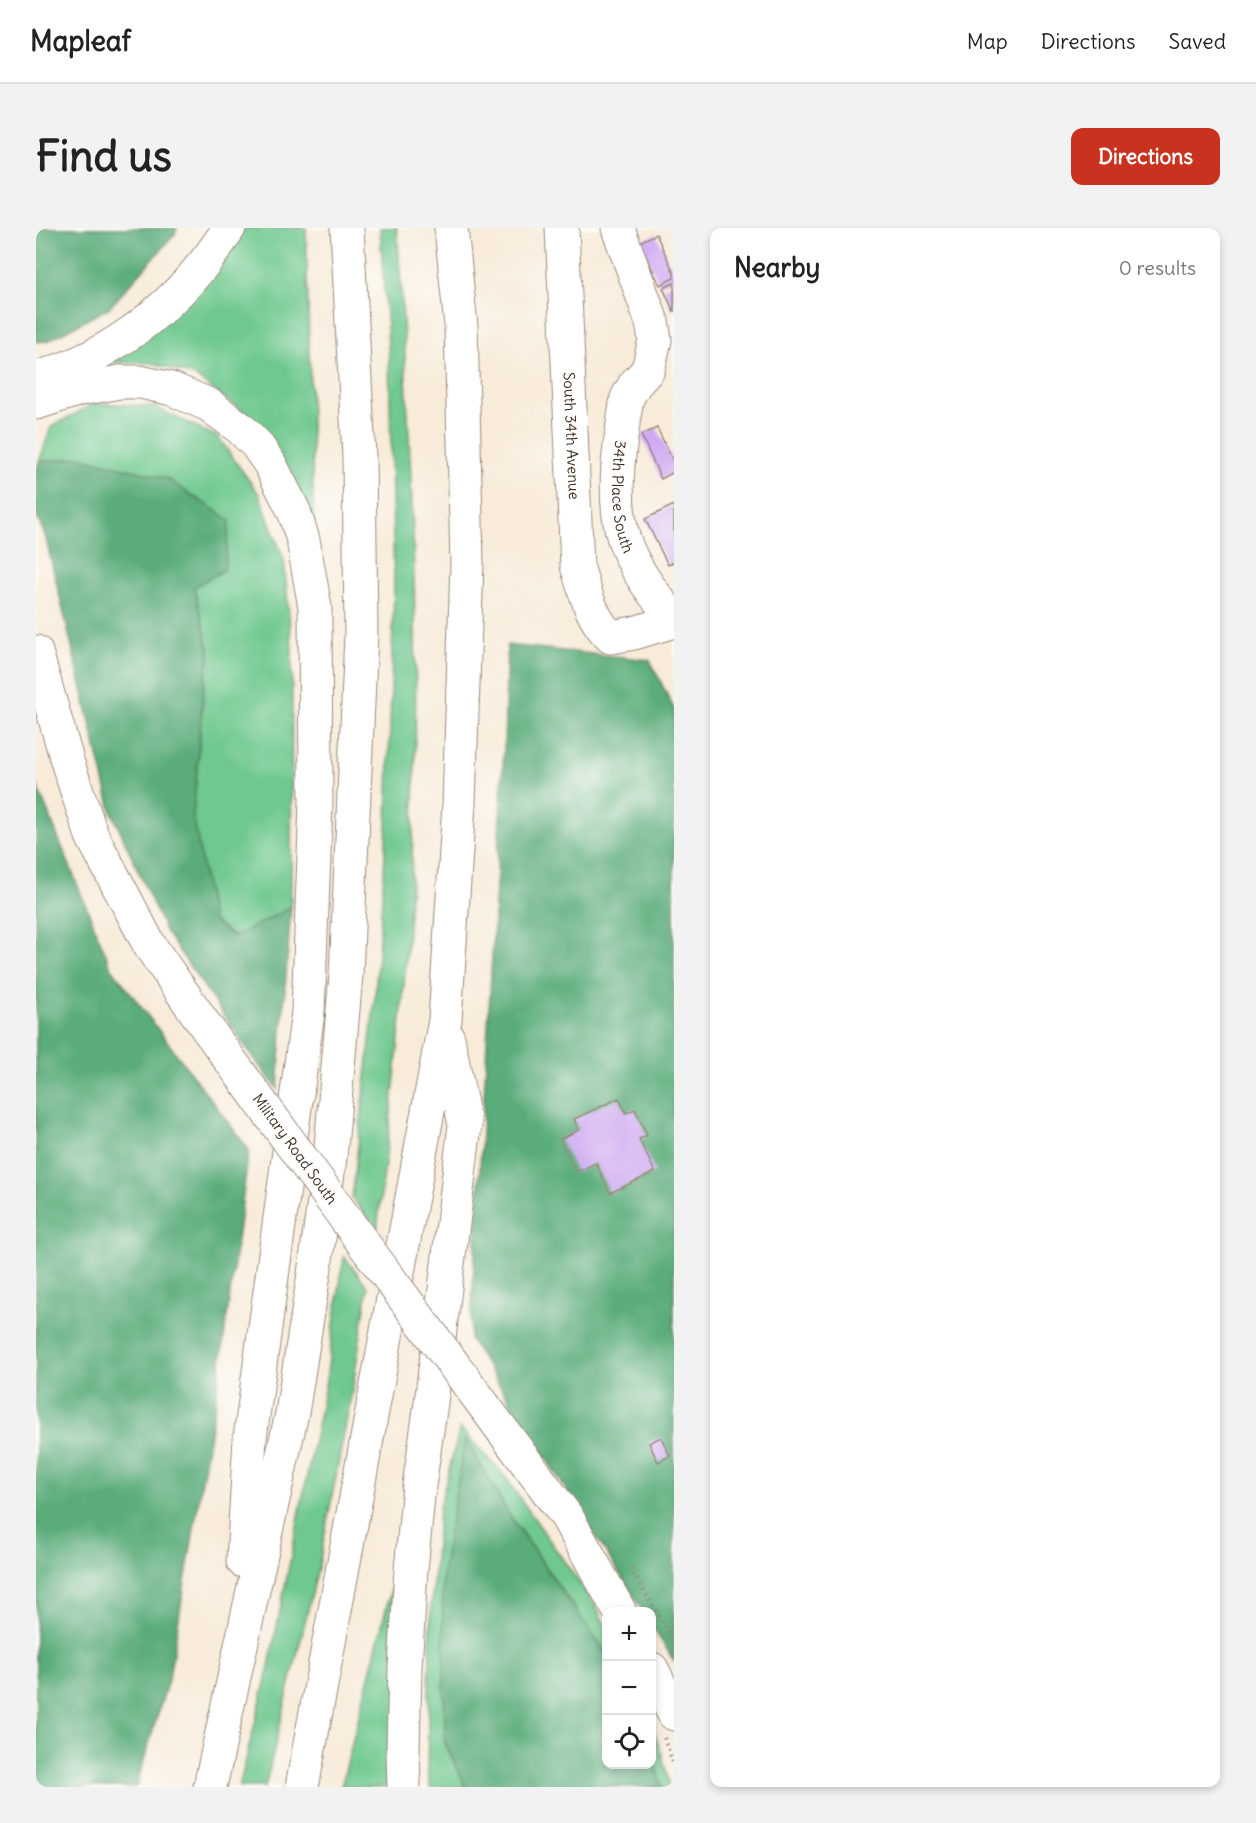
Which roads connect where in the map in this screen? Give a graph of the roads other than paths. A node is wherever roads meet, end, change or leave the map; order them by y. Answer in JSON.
{"nodes":[{"id":1,"x":229,"y":228,"type":"edge"},
{"id":2,"x":347,"y":228,"type":"edge"},
{"id":3,"x":451,"y":228,"type":"edge"},
{"id":4,"x":562,"y":228,"type":"edge"},
{"id":5,"x":618,"y":228,"type":"edge"},
{"id":6,"x":36,"y":378,"type":"edge"},
{"id":7,"x":36,"y":403,"type":"edge"},
{"id":8,"x":674,"y":620,"type":"edge"},
{"id":9,"x":36,"y":652,"type":"edge"},
{"id":10,"x":445,"y":1020,"type":"junction"},
{"id":11,"x":618,"y":1607,"type":"edge"},
{"id":12,"x":236,"y":1665,"type":"junction"},
{"id":13,"x":656,"y":1680,"type":"edge"},
{"id":14,"x":674,"y":1714,"type":"edge"},
{"id":15,"x":210,"y":1787,"type":"edge"},
{"id":16,"x":302,"y":1787,"type":"edge"},
{"id":17,"x":404,"y":1787,"type":"edge"}],
"edges":[{"from":1,"to":6,"type":"main road"},
{"from":2,"to":12,"type":"main road"},
{"from":3,"to":10,"type":"main road"},
{"from":4,"to":8,"type":"main road","name":"South 34th Avenue"},
{"from":5,"to":8,"type":"main road","name":"34th Place South"},
{"from":7,"to":12,"type":"main road"},
{"from":9,"to":11,"type":"main road","name":"Military Road South","bridge":true},
{"from":10,"to":16,"type":"main road"},
{"from":10,"to":17,"type":"main road"},
{"from":12,"to":15,"type":"main road"},
{"from":13,"to":14,"type":"main road"}]}
